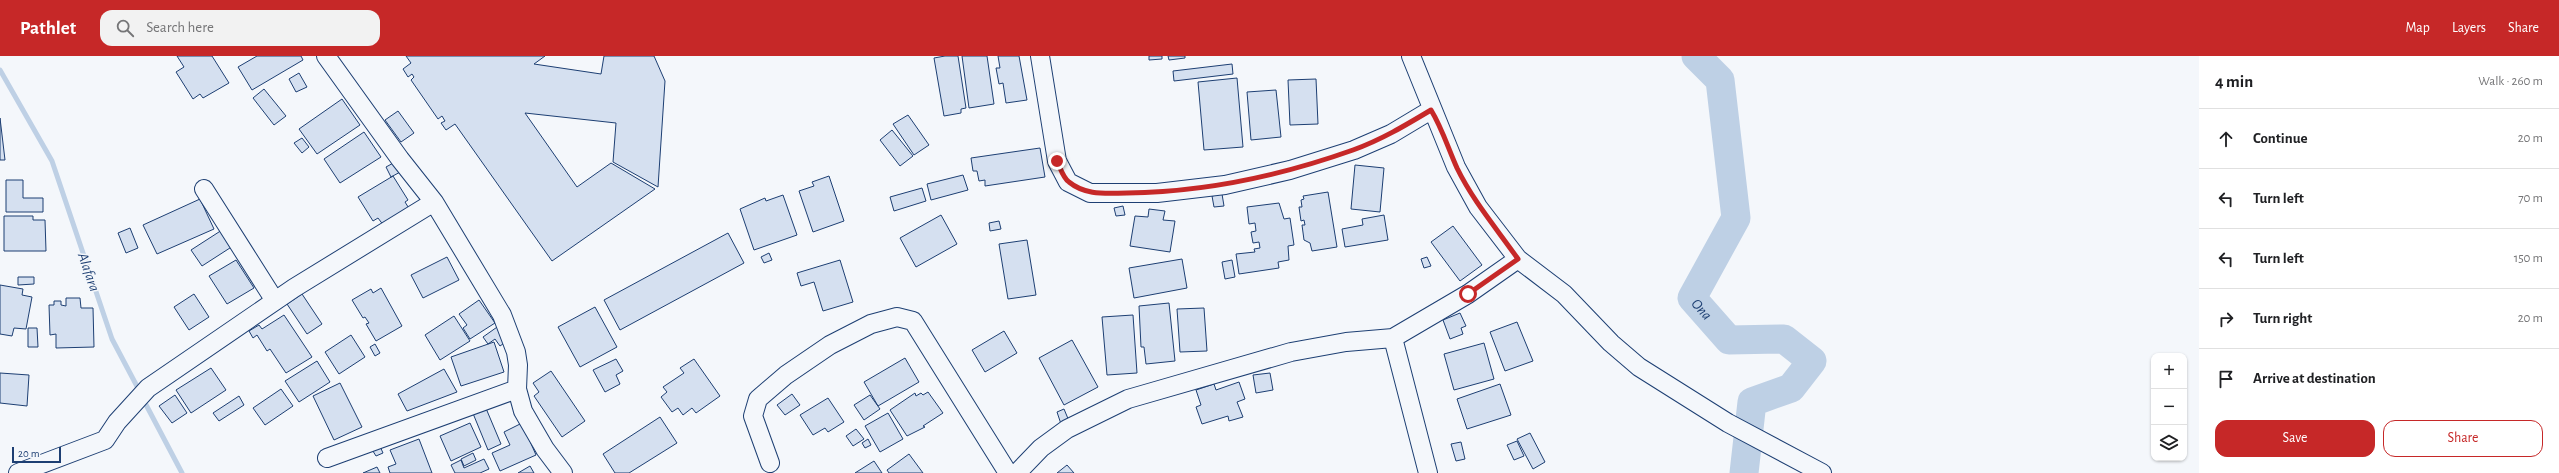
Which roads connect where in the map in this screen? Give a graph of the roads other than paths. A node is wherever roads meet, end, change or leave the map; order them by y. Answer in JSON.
{"nodes":[{"id":1,"x":326,"y":56,"type":"edge"},
{"id":2,"x":1040,"y":56,"type":"edge"},
{"id":3,"x":1411,"y":56,"type":"edge"},
{"id":4,"x":1431,"y":110,"type":"junction"},
{"id":5,"x":204,"y":189,"type":"dead end"},
{"id":6,"x":434,"y":202,"type":"junction"},
{"id":7,"x":1518,"y":259,"type":"junction"},
{"id":8,"x":274,"y":301,"type":"junction"},
{"id":9,"x":1393,"y":338,"type":"junction"},
{"id":10,"x":517,"y":389,"type":"junction"},
{"id":11,"x":327,"y":458,"type":"dead end"},
{"id":12,"x":770,"y":463,"type":"dead end"},
{"id":13,"x":18,"y":473,"type":"edge"},
{"id":14,"x":563,"y":473,"type":"edge"},
{"id":15,"x":1008,"y":473,"type":"edge"},
{"id":16,"x":1017,"y":473,"type":"edge"},
{"id":17,"x":1428,"y":473,"type":"edge"},
{"id":18,"x":1822,"y":473,"type":"edge"}],
"edges":[{"from":1,"to":6,"type":"street"},
{"from":2,"to":4,"type":"street"},
{"from":3,"to":4,"type":"street"},
{"from":4,"to":7,"type":"street"},
{"from":5,"to":8,"type":"street"},
{"from":6,"to":8,"type":"street"},
{"from":6,"to":10,"type":"street"},
{"from":7,"to":9,"type":"street"},
{"from":7,"to":18,"type":"street"},
{"from":8,"to":13,"type":"street"},
{"from":9,"to":16,"type":"street"},
{"from":9,"to":17,"type":"street"},
{"from":10,"to":11,"type":"street"},
{"from":10,"to":14,"type":"street"},
{"from":12,"to":15,"type":"street"}]}
